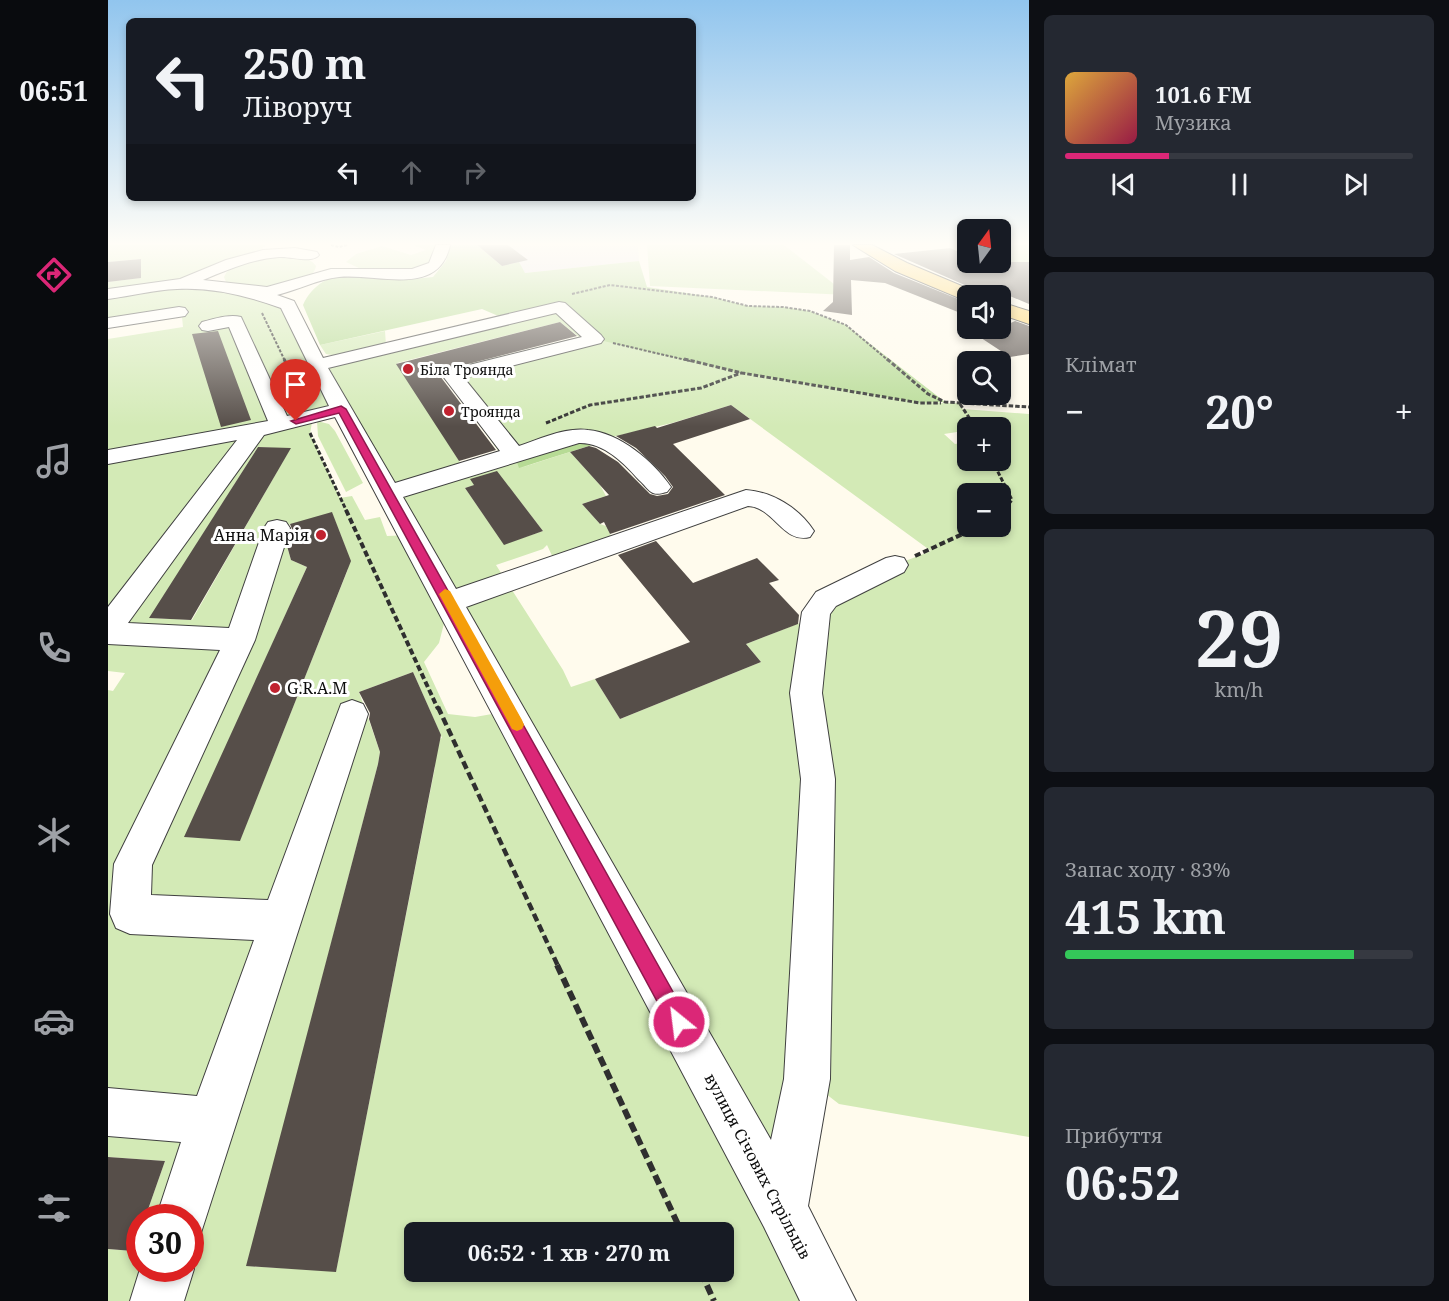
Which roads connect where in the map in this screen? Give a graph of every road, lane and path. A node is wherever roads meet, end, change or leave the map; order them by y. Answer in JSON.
{"nodes":[{"id":1,"x":317,"y":306,"type":"edge"},
{"id":2,"x":320,"y":306,"type":"edge"},
{"id":3,"x":747,"y":306,"type":"edge"},
{"id":4,"x":559,"y":307,"type":"joint"},
{"id":5,"x":1011,"y":311,"type":"edge"},
{"id":6,"x":179,"y":312,"type":"dead end"},
{"id":7,"x":1029,"y":318,"type":"edge"},
{"id":8,"x":108,"y":323,"type":"edge"},
{"id":9,"x":208,"y":326,"type":"dead end"},
{"id":10,"x":595,"y":339,"type":"junction"},
{"id":11,"x":317,"y":365,"type":"junction"},
{"id":12,"x":742,"y":373,"type":"junction"},
{"id":13,"x":945,"y":402,"type":"junction"},
{"id":14,"x":957,"y":403,"type":"edge"},
{"id":15,"x":994,"y":405,"type":"edge"},
{"id":16,"x":1029,"y":407,"type":"edge"},
{"id":17,"x":327,"y":413,"type":"junction"},
{"id":18,"x":280,"y":425,"type":"junction"},
{"id":19,"x":256,"y":430,"type":"junction"},
{"id":20,"x":514,"y":454,"type":"junction"},
{"id":21,"x":108,"y":457,"type":"edge"},
{"id":22,"x":659,"y":487,"type":"dead end"},
{"id":23,"x":389,"y":494,"type":"junction"},
{"id":24,"x":277,"y":528,"type":"dead end"},
{"id":25,"x":801,"y":531,"type":"dead end"},
{"id":26,"x":957,"y":537,"type":"edge"},
{"id":27,"x":895,"y":565,"type":"joint"},
{"id":28,"x":143,"y":580,"type":"junction"},
{"id":29,"x":108,"y":589,"type":"edge"},
{"id":30,"x":449,"y":602,"type":"junction"},
{"id":31,"x":108,"y":627,"type":"edge"},
{"id":32,"x":108,"y":633,"type":"edge"},
{"id":33,"x":240,"y":640,"type":"junction"},
{"id":34,"x":352,"y":714,"type":"dead end"},
{"id":35,"x":282,"y":921,"type":"junction"},
{"id":36,"x":108,"y":1112,"type":"edge"},
{"id":37,"x":212,"y":1121,"type":"junction"},
{"id":38,"x":186,"y":1204,"type":"edge"},
{"id":39,"x":782,"y":1209,"type":"junction"},
{"id":40,"x":677,"y":1222,"type":"edge"},
{"id":41,"x":163,"y":1282,"type":"edge"},
{"id":42,"x":705,"y":1282,"type":"edge"},
{"id":43,"x":157,"y":1301,"type":"edge"},
{"id":44,"x":714,"y":1301,"type":"edge"},
{"id":45,"x":830,"y":1301,"type":"edge"}],
"edges":[{"from":1,"to":11,"type":"street","name":"вулиця Січових Стрільців"},
{"from":2,"to":17,"type":"path"},
{"from":3,"to":13,"type":"path"},
{"from":4,"to":10,"type":"street"},
{"from":4,"to":11,"type":"street"},
{"from":5,"to":7,"type":"main road"},
{"from":6,"to":8,"type":"street"},
{"from":9,"to":18,"type":"street"},
{"from":10,"to":12,"type":"path"},
{"from":10,"to":20,"type":"street"},
{"from":11,"to":17,"type":"street","name":"вулиця Січових Стрільців"},
{"from":12,"to":13,"type":"path"},
{"from":12,"to":20,"type":"path"},
{"from":13,"to":14,"type":"path"},
{"from":15,"to":16,"type":"path"},
{"from":17,"to":18,"type":"street"},
{"from":17,"to":23,"type":"street","name":"вулиця Січових Стрільців"},
{"from":17,"to":40,"type":"path"},
{"from":18,"to":19,"type":"street"},
{"from":19,"to":21,"type":"street"},
{"from":19,"to":28,"type":"street"},
{"from":20,"to":22,"type":"street"},
{"from":20,"to":23,"type":"street"},
{"from":23,"to":30,"type":"street","name":"вулиця Січових Стрільців"},
{"from":24,"to":33,"type":"street"},
{"from":25,"to":30,"type":"street"},
{"from":26,"to":27,"type":"path"},
{"from":27,"to":39,"type":"street"},
{"from":28,"to":29,"type":"street"},
{"from":28,"to":31,"type":"street"},
{"from":30,"to":39,"type":"street","name":"вулиця Січових Стрільців"},
{"from":32,"to":33,"type":"street"},
{"from":33,"to":35,"type":"street"},
{"from":34,"to":35,"type":"street"},
{"from":35,"to":37,"type":"street"},
{"from":36,"to":37,"type":"street"},
{"from":37,"to":38,"type":"street"},
{"from":39,"to":45,"type":"street","name":"вулиця Січових Стрільців"},
{"from":41,"to":43,"type":"street"},
{"from":42,"to":44,"type":"path"}]}
